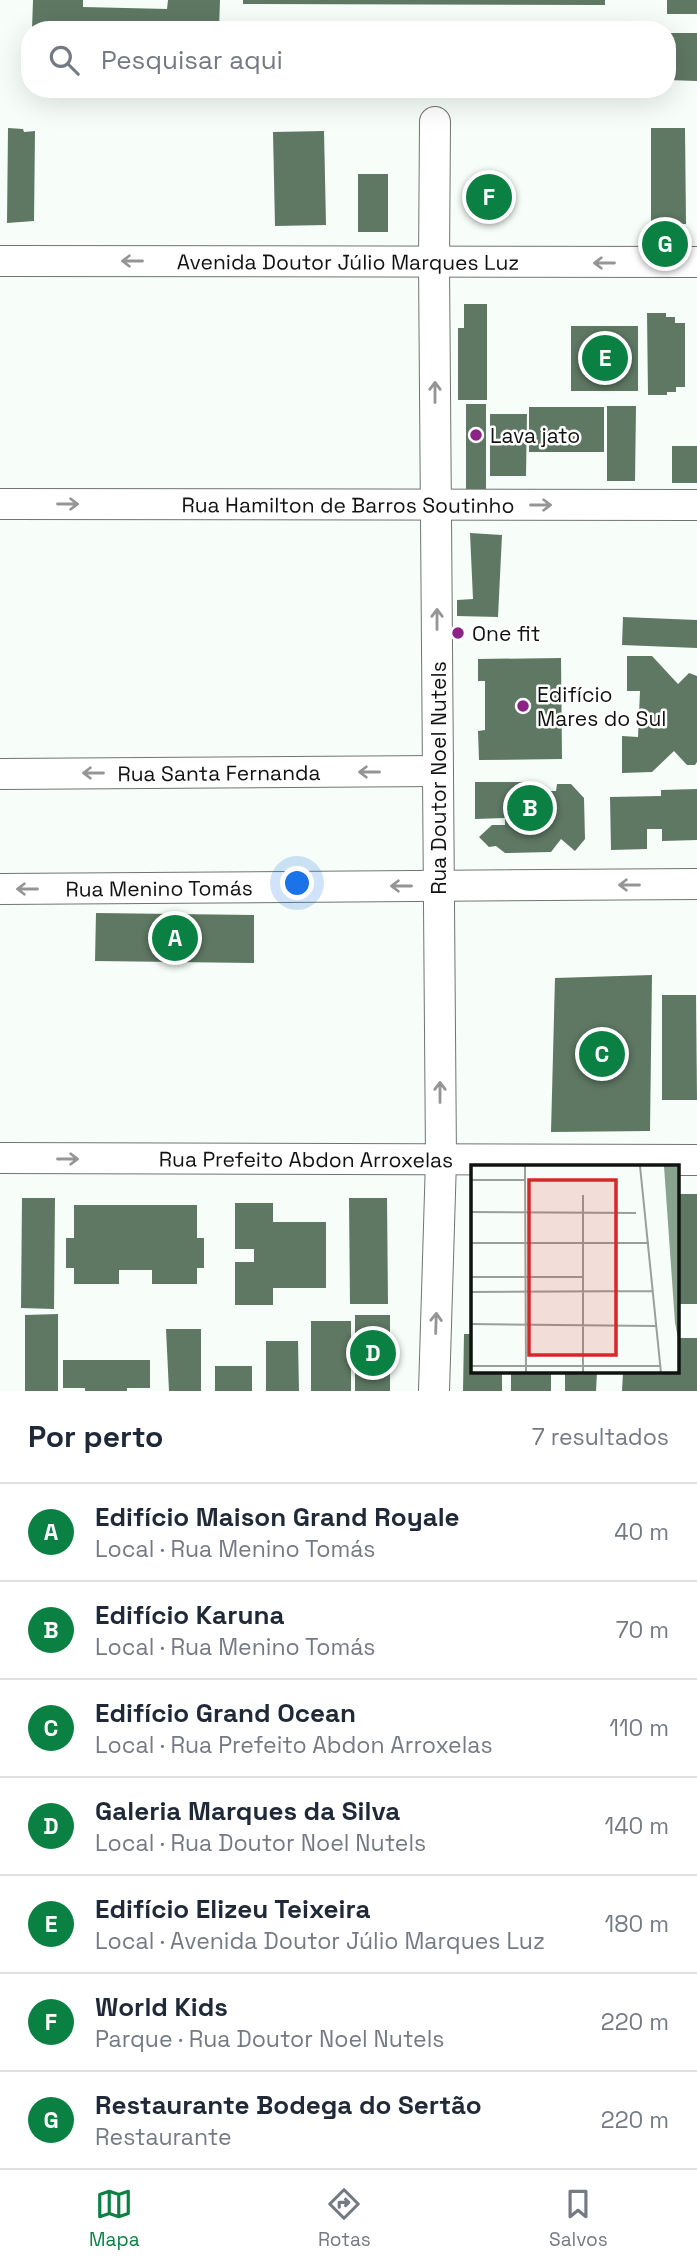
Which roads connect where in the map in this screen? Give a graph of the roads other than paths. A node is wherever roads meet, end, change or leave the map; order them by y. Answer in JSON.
{"nodes":[{"id":1,"x":435,"y":122,"type":"dead end"},
{"id":2,"x":0,"y":261,"type":"edge"},
{"id":3,"x":697,"y":262,"type":"edge"},
{"id":4,"x":434,"y":263,"type":"junction"},
{"id":5,"x":0,"y":504,"type":"edge"},
{"id":6,"x":436,"y":505,"type":"junction"},
{"id":7,"x":697,"y":505,"type":"edge"},
{"id":8,"x":438,"y":771,"type":"junction"},
{"id":9,"x":0,"y":774,"type":"edge"},
{"id":10,"x":697,"y":884,"type":"edge"},
{"id":11,"x":438,"y":886,"type":"junction"},
{"id":12,"x":0,"y":889,"type":"edge"},
{"id":13,"x":0,"y":1158,"type":"edge"},
{"id":14,"x":440,"y":1160,"type":"junction"},
{"id":15,"x":697,"y":1160,"type":"edge"},
{"id":16,"x":434,"y":1391,"type":"edge"}],
"edges":[{"from":1,"to":4,"type":"street","name":"Rua Doutor Noel Nutels"},
{"from":4,"to":2,"type":"street","name":"Avenida Doutor Júlio Marques Luz","one_way":true},
{"from":3,"to":4,"type":"street","name":"Avenida Doutor Júlio Marques Luz","one_way":true},
{"from":6,"to":4,"type":"street","name":"Rua Doutor Noel Nutels","one_way":true},
{"from":5,"to":6,"type":"street","name":"Rua Hamilton de Barros Soutinho","one_way":true},
{"from":6,"to":7,"type":"street","name":"Rua Hamilton de Barros Soutinho","one_way":true},
{"from":8,"to":6,"type":"street","name":"Rua Doutor Noel Nutels","one_way":true},
{"from":8,"to":9,"type":"street","name":"Rua Santa Fernanda","one_way":true},
{"from":8,"to":11,"type":"street","name":"Rua Doutor Noel Nutels"},
{"from":10,"to":11,"type":"street","name":"Rua Menino Tomás","one_way":true},
{"from":11,"to":12,"type":"street","name":"Rua Menino Tomás","one_way":true},
{"from":14,"to":11,"type":"street","name":"Rua Doutor Noel Nutels","one_way":true},
{"from":13,"to":14,"type":"street","name":"Rua Prefeito Abdon Arroxelas","one_way":true},
{"from":14,"to":15,"type":"street","name":"Rua Prefeito Abdon Arroxelas"},
{"from":16,"to":14,"type":"street","name":"Rua Doutor Noel Nutels","one_way":true}]}
